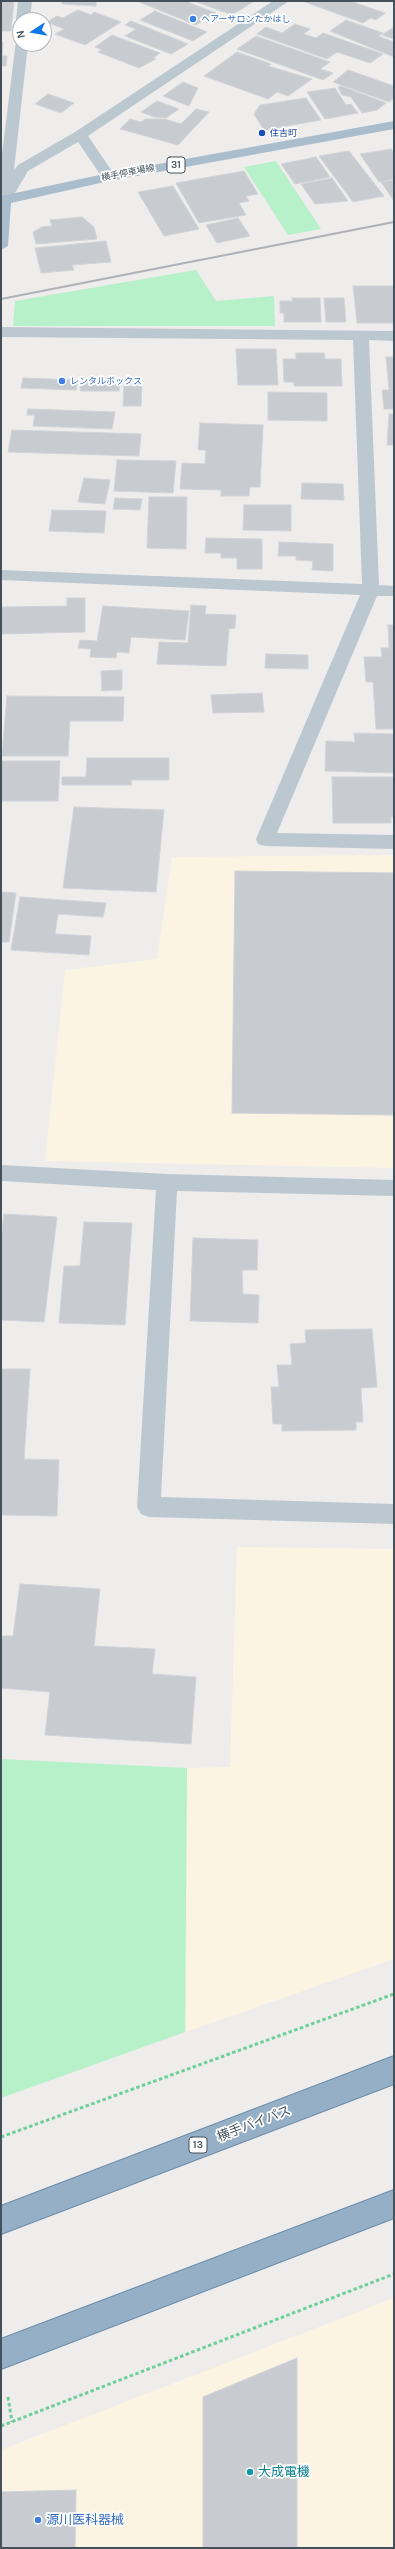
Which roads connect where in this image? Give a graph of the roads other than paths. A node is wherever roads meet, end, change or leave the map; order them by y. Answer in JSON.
{"nodes":[{"id":1,"x":25,"y":1,"type":"edge"},
{"id":2,"x":282,"y":1,"type":"edge"},
{"id":3,"x":24,"y":12,"type":"edge"},
{"id":4,"x":20,"y":52,"type":"edge"},
{"id":5,"x":391,"y":124,"type":"edge"},
{"id":6,"x":80,"y":135,"type":"junction"},
{"id":7,"x":110,"y":177,"type":"junction"},
{"id":8,"x":2,"y":200,"type":"edge"},
{"id":9,"x":1,"y":246,"type":"edge"},
{"id":10,"x":1,"y":332,"type":"edge"},
{"id":11,"x":362,"y":335,"type":"junction"},
{"id":12,"x":394,"y":336,"type":"edge"},
{"id":13,"x":1,"y":575,"type":"edge"},
{"id":14,"x":371,"y":590,"type":"junction"},
{"id":15,"x":394,"y":591,"type":"edge"},
{"id":16,"x":394,"y":842,"type":"edge"},
{"id":17,"x":1,"y":1173,"type":"edge"},
{"id":18,"x":167,"y":1182,"type":"junction"},
{"id":19,"x":394,"y":1188,"type":"edge"},
{"id":20,"x":394,"y":1514,"type":"edge"},
{"id":21,"x":394,"y":2070,"type":"edge"},
{"id":22,"x":394,"y":2204,"type":"edge"},
{"id":23,"x":1,"y":2220,"type":"edge"},
{"id":24,"x":1,"y":2354,"type":"edge"}],
"edges":[{"from":1,"to":3,"type":"street"},
{"from":2,"to":6,"type":"street"},
{"from":4,"to":8,"type":"street"},
{"from":5,"to":7,"type":"main road","name":"横手停車場線","number":"31"},
{"from":6,"to":7,"type":"street"},
{"from":6,"to":8,"type":"street"},
{"from":7,"to":8,"type":"main road","name":"横手停車場線","number":"31"},
{"from":8,"to":9,"type":"main road"},
{"from":10,"to":11,"type":"street"},
{"from":11,"to":12,"type":"street"},
{"from":11,"to":14,"type":"street"},
{"from":13,"to":14,"type":"street"},
{"from":14,"to":15,"type":"street"},
{"from":14,"to":16,"type":"street"},
{"from":17,"to":18,"type":"street"},
{"from":18,"to":19,"type":"street"},
{"from":18,"to":20,"type":"street"},
{"from":21,"to":23,"type":"highway","name":"横手バイパス","number":"13"},
{"from":22,"to":24,"type":"highway"}]}
